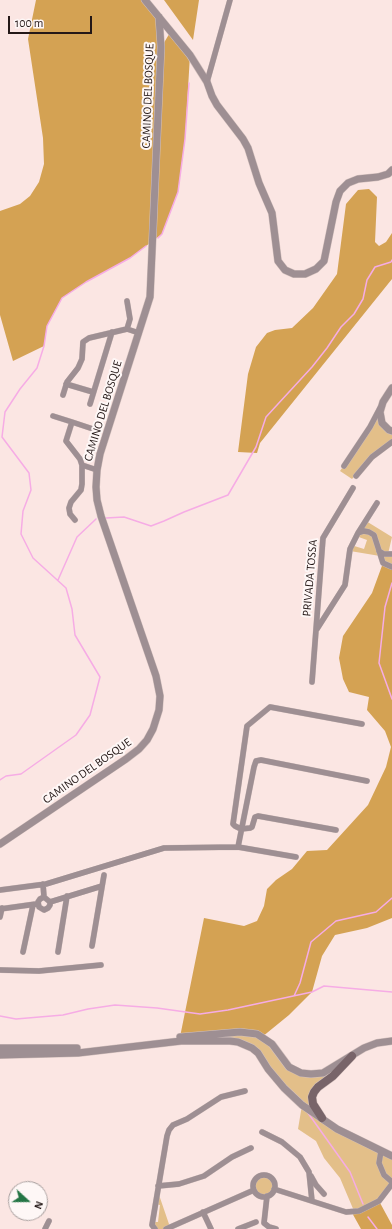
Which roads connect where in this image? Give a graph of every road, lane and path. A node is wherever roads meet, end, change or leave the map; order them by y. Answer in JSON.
{"nodes":[{"id":1,"x":145,"y":0,"type":"edge"},
{"id":2,"x":230,"y":0,"type":"edge"},
{"id":3,"x":159,"y":17,"type":"junction"},
{"id":4,"x":171,"y":31,"type":"junction"},
{"id":5,"x":161,"y":47,"type":"junction"},
{"id":6,"x":207,"y":82,"type":"junction"},
{"id":7,"x":392,"y":170,"type":"edge"},
{"id":8,"x":127,"y":302,"type":"dead end"},
{"id":9,"x":130,"y":319,"type":"junction"},
{"id":10,"x":142,"y":323,"type":"junction"},
{"id":11,"x":127,"y":329,"type":"junction"},
{"id":12,"x":112,"y":332,"type":"junction"},
{"id":13,"x":139,"y":333,"type":"junction"},
{"id":14,"x":66,"y":384,"type":"junction"},
{"id":15,"x":392,"y":388,"type":"edge"},
{"id":16,"x":93,"y":392,"type":"junction"},
{"id":17,"x":63,"y":395,"type":"dead end"},
{"id":18,"x":383,"y":402,"type":"junction"},
{"id":19,"x":90,"y":404,"type":"dead end"},
{"id":20,"x":53,"y":416,"type":"dead end"},
{"id":21,"x":72,"y":422,"type":"junction"},
{"id":22,"x":96,"y":430,"type":"dead end"},
{"id":23,"x":392,"y":431,"type":"edge"},
{"id":24,"x":392,"y":442,"type":"edge"},
{"id":25,"x":82,"y":466,"type":"junction"},
{"id":26,"x":344,"y":466,"type":"dead end"},
{"id":27,"x":97,"y":470,"type":"junction"},
{"id":28,"x":356,"y":476,"type":"dead end"},
{"id":29,"x":353,"y":488,"type":"dead end"},
{"id":30,"x":377,"y":503,"type":"dead end"},
{"id":31,"x":75,"y":520,"type":"dead end"},
{"id":32,"x":358,"y":533,"type":"junction"},
{"id":33,"x":379,"y":551,"type":"junction"},
{"id":34,"x":392,"y":554,"type":"edge"},
{"id":35,"x":392,"y":567,"type":"edge"},
{"id":36,"x":317,"y":629,"type":"junction"},
{"id":37,"x":312,"y":682,"type":"dead end"},
{"id":38,"x":362,"y":724,"type":"dead end"},
{"id":39,"x":367,"y":781,"type":"dead end"},
{"id":40,"x":241,"y":829,"type":"junction"},
{"id":41,"x":336,"y":830,"type":"dead end"},
{"id":42,"x":0,"y":844,"type":"edge"},
{"id":43,"x":238,"y":847,"type":"junction"},
{"id":44,"x":296,"y":858,"type":"dead end"},
{"id":45,"x":104,"y":875,"type":"dead end"},
{"id":46,"x":43,"y":884,"type":"junction"},
{"id":47,"x":102,"y":886,"type":"junction"},
{"id":48,"x":0,"y":890,"type":"edge"},
{"id":49,"x":67,"y":896,"type":"junction"},
{"id":50,"x":44,"y":897,"type":"junction"},
{"id":51,"x":50,"y":902,"type":"junction"},
{"id":52,"x":36,"y":904,"type":"junction"},
{"id":53,"x":1,"y":908,"type":"edge"},
{"id":54,"x":0,"y":917,"type":"edge"},
{"id":55,"x":92,"y":946,"type":"dead end"},
{"id":56,"x":23,"y":952,"type":"dead end"},
{"id":57,"x":58,"y":952,"type":"dead end"},
{"id":58,"x":101,"y":965,"type":"dead end"},
{"id":59,"x":0,"y":970,"type":"edge"},
{"id":60,"x":392,"y":1041,"type":"edge"},
{"id":61,"x":0,"y":1048,"type":"edge"},
{"id":62,"x":0,"y":1055,"type":"edge"},
{"id":63,"x":352,"y":1056,"type":"junction"},
{"id":64,"x":245,"y":1091,"type":"dead end"},
{"id":65,"x":322,"y":1118,"type":"junction"},
{"id":66,"x":262,"y":1132,"type":"dead end"},
{"id":67,"x":251,"y":1148,"type":"dead end"},
{"id":68,"x":381,"y":1151,"type":"junction"},
{"id":69,"x":392,"y":1156,"type":"edge"},
{"id":70,"x":309,"y":1172,"type":"junction"},
{"id":71,"x":392,"y":1183,"type":"edge"},
{"id":72,"x":158,"y":1186,"type":"junction"},
{"id":73,"x":274,"y":1189,"type":"junction"},
{"id":74,"x":254,"y":1190,"type":"junction"},
{"id":75,"x":324,"y":1194,"type":"dead end"},
{"id":76,"x":267,"y":1196,"type":"junction"},
{"id":77,"x":312,"y":1201,"type":"junction"},
{"id":78,"x":203,"y":1212,"type":"junction"},
{"id":79,"x":49,"y":1222,"type":"dead end"},
{"id":80,"x":256,"y":1222,"type":"dead end"},
{"id":81,"x":252,"y":1227,"type":"edge"},
{"id":82,"x":45,"y":1229,"type":"edge"},
{"id":83,"x":155,"y":1229,"type":"edge"},
{"id":84,"x":166,"y":1229,"type":"edge"},
{"id":85,"x":211,"y":1229,"type":"edge"},
{"id":86,"x":238,"y":1229,"type":"edge"},
{"id":87,"x":276,"y":1229,"type":"edge"}],
"edges":[{"from":1,"to":3,"type":"street"},
{"from":2,"to":6,"type":"street"},
{"from":3,"to":4,"type":"street"},
{"from":3,"to":5,"type":"street","name":"CAMINO DEL BOSQUE"},
{"from":4,"to":5,"type":"street"},
{"from":4,"to":6,"type":"street"},
{"from":5,"to":10,"type":"street","name":"CAMINO DEL BOSQUE"},
{"from":6,"to":7,"type":"street"},
{"from":8,"to":9,"type":"street"},
{"from":9,"to":10,"type":"street"},
{"from":9,"to":11,"type":"street"},
{"from":10,"to":13,"type":"street","name":"CAMINO DEL BOSQUE"},
{"from":11,"to":12,"type":"street"},
{"from":11,"to":13,"type":"street"},
{"from":12,"to":14,"type":"street"},
{"from":12,"to":16,"type":"street"},
{"from":13,"to":27,"type":"street","name":"CAMINO DEL BOSQUE"},
{"from":14,"to":16,"type":"street"},
{"from":14,"to":17,"type":"street"},
{"from":15,"to":18,"type":"street"},
{"from":16,"to":19,"type":"street"},
{"from":18,"to":23,"type":"street"},
{"from":18,"to":26,"type":"street"},
{"from":20,"to":21,"type":"street"},
{"from":21,"to":22,"type":"street"},
{"from":21,"to":25,"type":"street"},
{"from":24,"to":28,"type":"street"},
{"from":25,"to":27,"type":"street"},
{"from":25,"to":31,"type":"street"},
{"from":27,"to":42,"type":"street","name":"CAMINO DEL BOSQUE"},
{"from":29,"to":36,"type":"street","name":"PRIVADA TOSSA"},
{"from":30,"to":32,"type":"street","name":"PRIVADA TOSSA"},
{"from":32,"to":33,"type":"street"},
{"from":32,"to":36,"type":"street","name":"PRIVADA TOSSA"},
{"from":33,"to":34,"type":"street"},
{"from":33,"to":35,"type":"street"},
{"from":36,"to":37,"type":"street","name":"PRIVADA TOSSA"},
{"from":38,"to":40,"type":"street"},
{"from":39,"to":40,"type":"street"},
{"from":40,"to":41,"type":"street"},
{"from":40,"to":43,"type":"street"},
{"from":43,"to":44,"type":"street"},
{"from":43,"to":46,"type":"street"},
{"from":45,"to":47,"type":"street"},
{"from":46,"to":48,"type":"street"},
{"from":46,"to":50,"type":"street"},
{"from":47,"to":49,"type":"street"},
{"from":47,"to":55,"type":"street"},
{"from":49,"to":51,"type":"street"},
{"from":49,"to":57,"type":"street"},
{"from":50,"to":51,"type":"street"},
{"from":50,"to":52,"type":"street"},
{"from":51,"to":52,"type":"street"},
{"from":52,"to":53,"type":"street"},
{"from":52,"to":56,"type":"street"},
{"from":53,"to":54,"type":"street"},
{"from":58,"to":59,"type":"street"},
{"from":60,"to":63,"type":"street"},
{"from":61,"to":63,"type":"street"},
{"from":62,"to":65,"type":"street"},
{"from":63,"to":65,"type":"main road"},
{"from":64,"to":72,"type":"street"},
{"from":65,"to":68,"type":"street"},
{"from":66,"to":70,"type":"street"},
{"from":67,"to":72,"type":"street"},
{"from":68,"to":69,"type":"street"},
{"from":68,"to":71,"type":"street"},
{"from":70,"to":75,"type":"street"},
{"from":70,"to":77,"type":"street"},
{"from":71,"to":77,"type":"street"},
{"from":72,"to":83,"type":"street"},
{"from":73,"to":74,"type":"street"},
{"from":73,"to":76,"type":"street"},
{"from":73,"to":77,"type":"street"},
{"from":74,"to":76,"type":"street"},
{"from":74,"to":78,"type":"street"},
{"from":76,"to":87,"type":"street"},
{"from":78,"to":84,"type":"street"},
{"from":78,"to":85,"type":"street"},
{"from":79,"to":82,"type":"street"},
{"from":80,"to":81,"type":"street"},
{"from":81,"to":86,"type":"street"}]}
